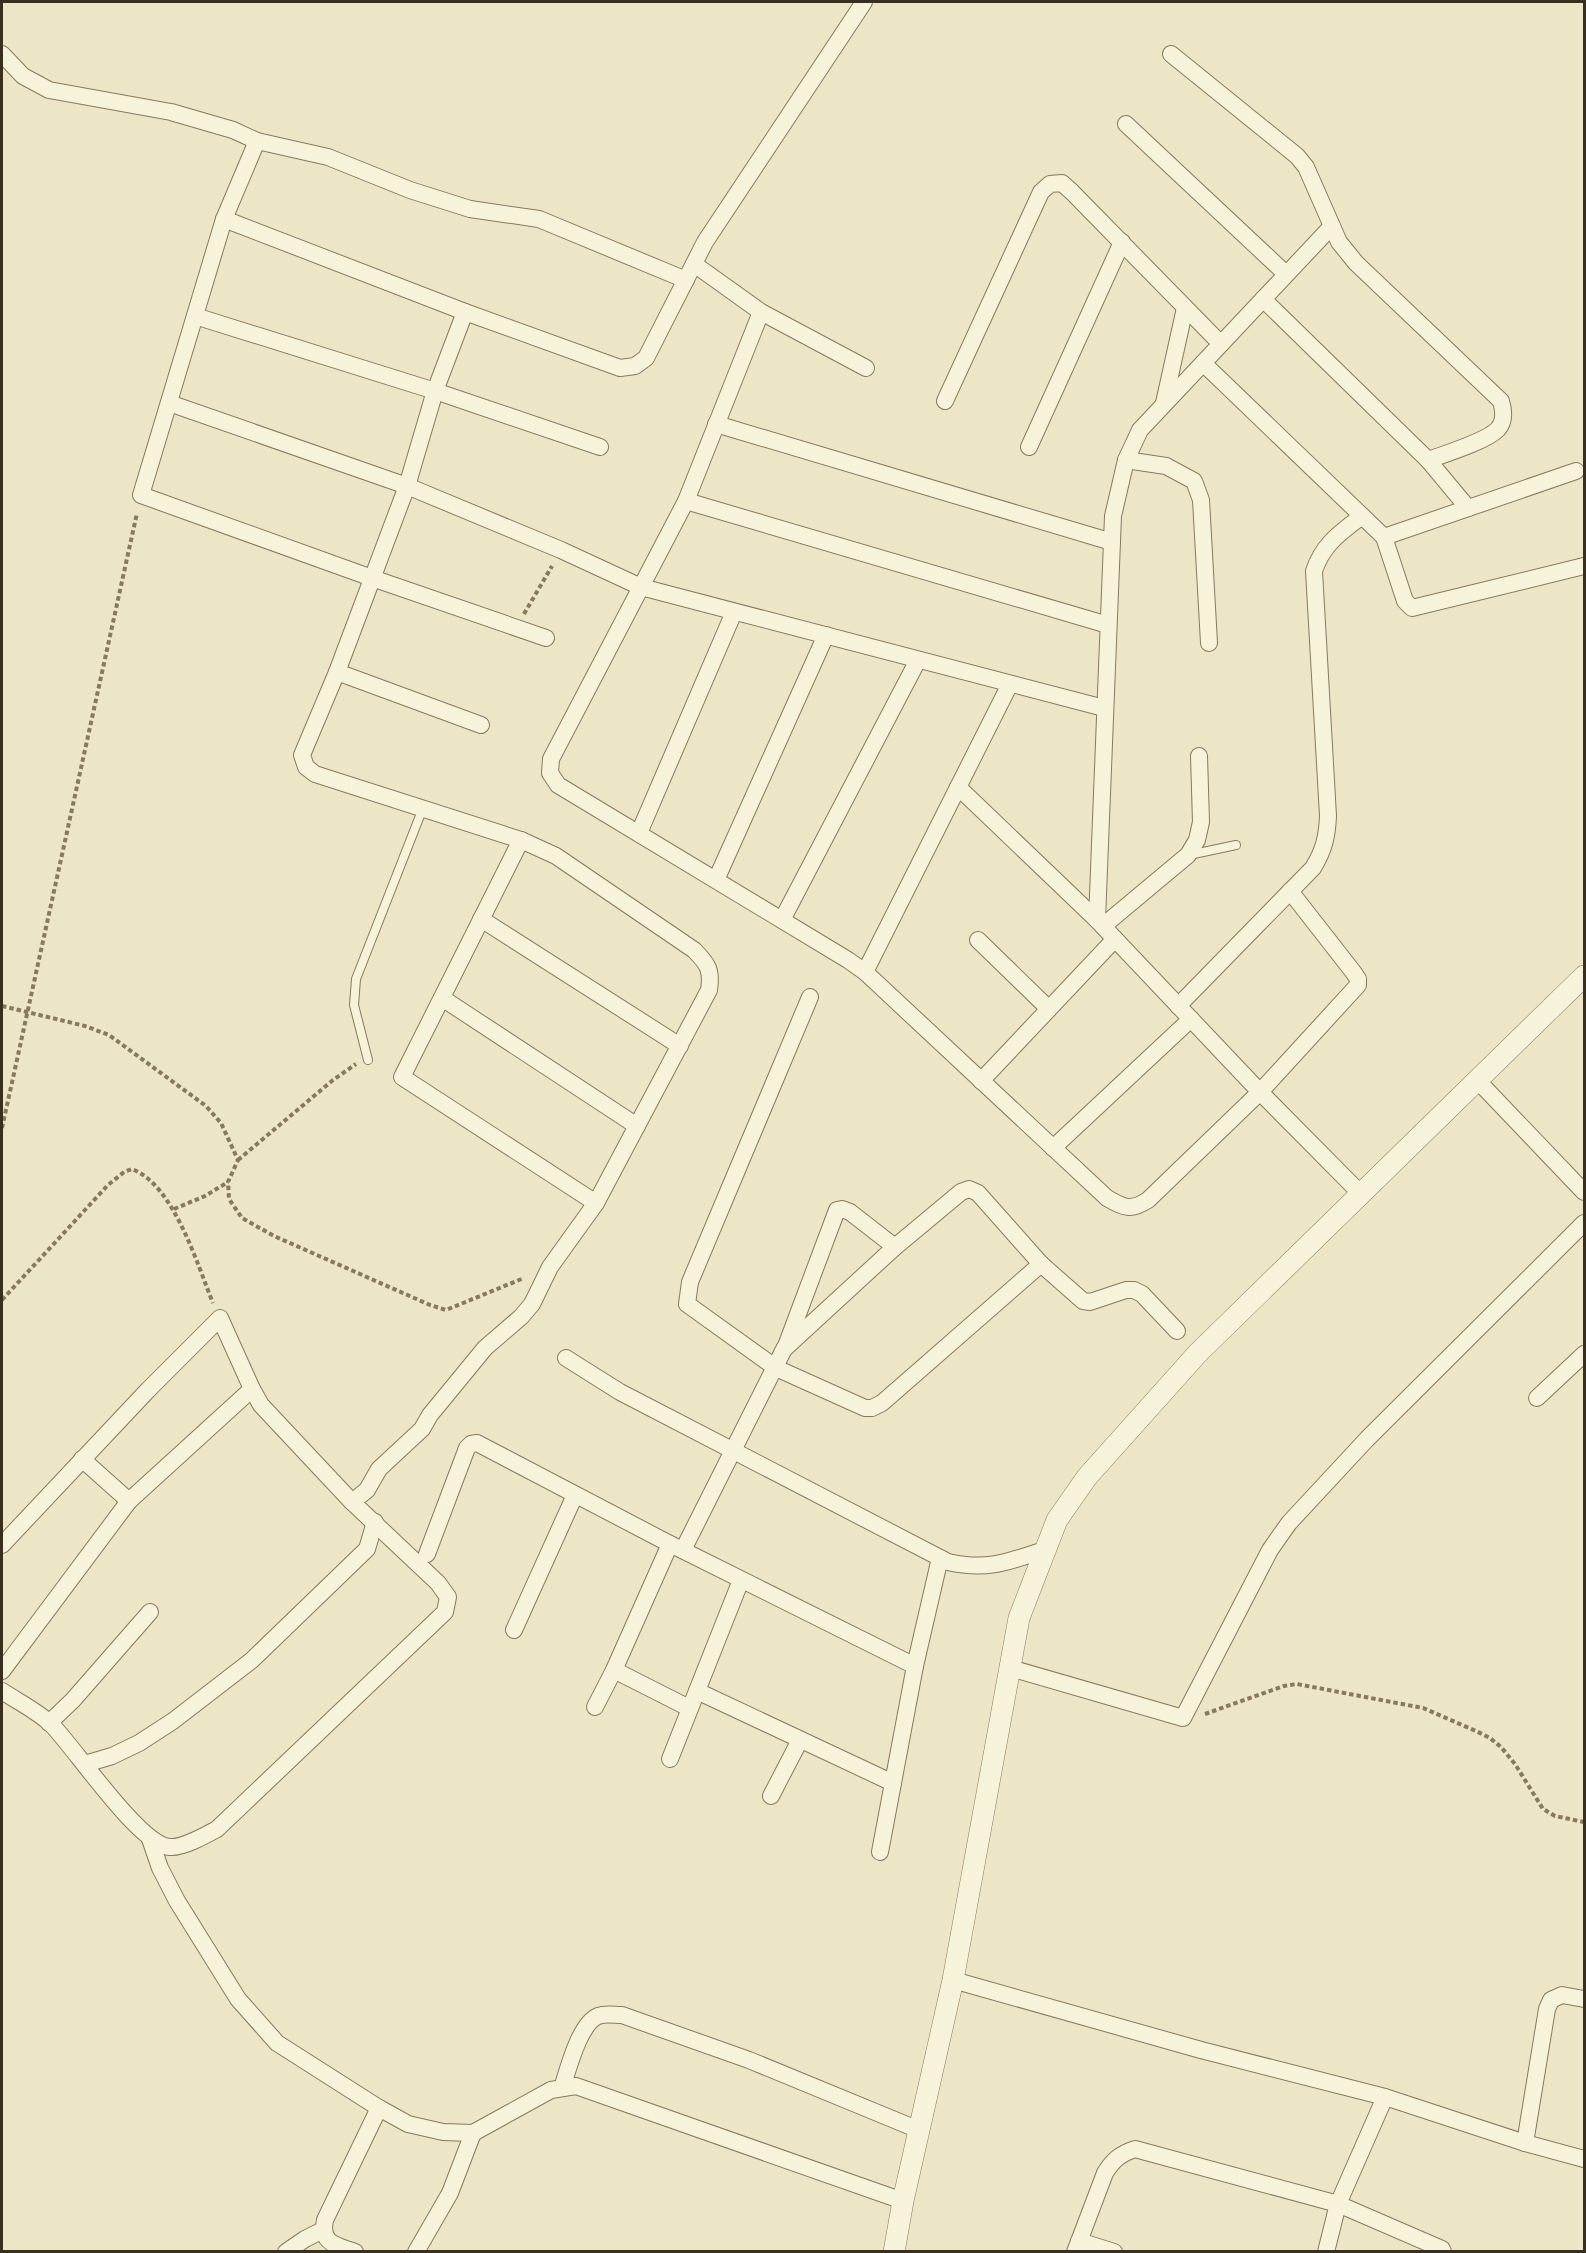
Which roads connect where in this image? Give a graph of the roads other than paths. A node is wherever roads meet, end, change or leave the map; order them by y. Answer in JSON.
{"nodes":[{"id":1,"x":864,"y":2,"type":"edge"},
{"id":2,"x":2,"y":54,"type":"edge"},
{"id":3,"x":1171,"y":54,"type":"dead end"},
{"id":4,"x":1126,"y":124,"type":"dead end"},
{"id":5,"x":257,"y":141,"type":"junction"},
{"id":6,"x":224,"y":219,"type":"junction"},
{"id":7,"x":1332,"y":226,"type":"junction"},
{"id":8,"x":1122,"y":243,"type":"junction"},
{"id":9,"x":694,"y":264,"type":"junction"},
{"id":10,"x":1286,"y":274,"type":"junction"},
{"id":11,"x":686,"y":280,"type":"junction"},
{"id":12,"x":1263,"y":299,"type":"junction"},
{"id":13,"x":1185,"y":308,"type":"junction"},
{"id":14,"x":465,"y":312,"type":"junction"},
{"id":15,"x":761,"y":312,"type":"junction"},
{"id":16,"x":195,"y":316,"type":"junction"},
{"id":17,"x":1221,"y":344,"type":"junction"},
{"id":18,"x":1203,"y":363,"type":"junction"},
{"id":19,"x":866,"y":368,"type":"dead end"},
{"id":20,"x":435,"y":391,"type":"junction"},
{"id":21,"x":945,"y":401,"type":"dead end"},
{"id":22,"x":169,"y":403,"type":"junction"},
{"id":23,"x":1163,"y":404,"type":"junction"},
{"id":24,"x":716,"y":424,"type":"junction"},
{"id":25,"x":600,"y":447,"type":"dead end"},
{"id":26,"x":1029,"y":447,"type":"dead end"},
{"id":27,"x":1126,"y":460,"type":"junction"},
{"id":28,"x":1428,"y":460,"type":"junction"},
{"id":29,"x":1576,"y":471,"type":"dead end"},
{"id":30,"x":406,"y":486,"type":"junction"},
{"id":31,"x":686,"y":501,"type":"junction"},
{"id":32,"x":1468,"y":508,"type":"junction"},
{"id":33,"x":1362,"y":516,"type":"junction"},
{"id":34,"x":1384,"y":537,"type":"junction"},
{"id":35,"x":1112,"y":542,"type":"junction"},
{"id":36,"x":1584,"y":566,"type":"edge"},
{"id":37,"x":372,"y":578,"type":"junction"},
{"id":38,"x":641,"y":587,"type":"junction"},
{"id":39,"x":734,"y":612,"type":"junction"},
{"id":40,"x":1108,"y":625,"type":"junction"},
{"id":41,"x":826,"y":635,"type":"junction"},
{"id":42,"x":546,"y":638,"type":"dead end"},
{"id":43,"x":1209,"y":642,"type":"dead end"},
{"id":44,"x":918,"y":660,"type":"junction"},
{"id":45,"x":337,"y":672,"type":"junction"},
{"id":46,"x":1010,"y":684,"type":"junction"},
{"id":47,"x":1104,"y":708,"type":"junction"},
{"id":48,"x":481,"y":725,"type":"dead end"},
{"id":49,"x":1199,"y":756,"type":"dead end"},
{"id":50,"x":958,"y":787,"type":"junction"},
{"id":51,"x":423,"y":808,"type":"junction"},
{"id":52,"x":639,"y":833,"type":"junction"},
{"id":53,"x":521,"y":840,"type":"junction"},
{"id":54,"x":1236,"y":845,"type":"dead end"},
{"id":55,"x":1188,"y":855,"type":"junction"},
{"id":56,"x":716,"y":880,"type":"junction"},
{"id":57,"x":1290,"y":891,"type":"junction"},
{"id":58,"x":482,"y":919,"type":"junction"},
{"id":59,"x":782,"y":920,"type":"junction"},
{"id":60,"x":1100,"y":923,"type":"junction"},
{"id":61,"x":1115,"y":939,"type":"junction"},
{"id":62,"x":978,"y":940,"type":"dead end"},
{"id":63,"x":864,"y":972,"type":"junction"},
{"id":64,"x":1584,"y":976,"type":"edge"},
{"id":65,"x":810,"y":997,"type":"dead end"},
{"id":66,"x":442,"y":998,"type":"junction"},
{"id":67,"x":1178,"y":1006,"type":"junction"},
{"id":68,"x":1049,"y":1009,"type":"junction"},
{"id":69,"x":1191,"y":1019,"type":"junction"},
{"id":70,"x":680,"y":1046,"type":"junction"},
{"id":71,"x":368,"y":1060,"type":"road end"},
{"id":72,"x":981,"y":1081,"type":"junction"},
{"id":73,"x":1478,"y":1081,"type":"junction"},
{"id":74,"x":1260,"y":1092,"type":"junction"},
{"id":75,"x":637,"y":1126,"type":"junction"},
{"id":76,"x":1053,"y":1148,"type":"junction"},
{"id":77,"x":1584,"y":1192,"type":"edge"},
{"id":78,"x":1361,"y":1194,"type":"junction"},
{"id":79,"x":596,"y":1203,"type":"junction"},
{"id":80,"x":1584,"y":1222,"type":"edge"},
{"id":81,"x":895,"y":1247,"type":"junction"},
{"id":82,"x":1041,"y":1264,"type":"junction"},
{"id":83,"x":1177,"y":1331,"type":"dead end"},
{"id":84,"x":784,"y":1349,"type":"junction"},
{"id":85,"x":1584,"y":1354,"type":"edge"},
{"id":86,"x":566,"y":1358,"type":"dead end"},
{"id":87,"x":776,"y":1368,"type":"junction"},
{"id":88,"x":252,"y":1389,"type":"junction"},
{"id":89,"x":1537,"y":1398,"type":"dead end"},
{"id":90,"x":735,"y":1450,"type":"junction"},
{"id":91,"x":82,"y":1459,"type":"junction"},
{"id":92,"x":575,"y":1495,"type":"junction"},
{"id":93,"x":129,"y":1501,"type":"junction"},
{"id":94,"x":352,"y":1502,"type":"junction"},
{"id":95,"x":375,"y":1522,"type":"junction"},
{"id":96,"x":2,"y":1545,"type":"edge"},
{"id":97,"x":676,"y":1547,"type":"junction"},
{"id":98,"x":1044,"y":1550,"type":"junction"},
{"id":99,"x":427,"y":1554,"type":"dead end"},
{"id":100,"x":940,"y":1558,"type":"junction"},
{"id":101,"x":741,"y":1580,"type":"junction"},
{"id":102,"x":150,"y":1612,"type":"dead end"},
{"id":103,"x":514,"y":1630,"type":"dead end"},
{"id":104,"x":915,"y":1666,"type":"junction"},
{"id":105,"x":1010,"y":1668,"type":"junction"},
{"id":106,"x":614,"y":1670,"type":"junction"},
{"id":107,"x":2,"y":1671,"type":"edge"},
{"id":108,"x":2,"y":1691,"type":"edge"},
{"id":109,"x":697,"y":1691,"type":"junction"},
{"id":110,"x":595,"y":1707,"type":"dead end"},
{"id":111,"x":689,"y":1708,"type":"junction"},
{"id":112,"x":49,"y":1723,"type":"junction"},
{"id":113,"x":800,"y":1740,"type":"junction"},
{"id":114,"x":670,"y":1759,"type":"dead end"},
{"id":115,"x":85,"y":1764,"type":"junction"},
{"id":116,"x":893,"y":1783,"type":"junction"},
{"id":117,"x":771,"y":1796,"type":"dead end"},
{"id":118,"x":150,"y":1839,"type":"junction"},
{"id":119,"x":880,"y":1852,"type":"dead end"},
{"id":120,"x":954,"y":1980,"type":"junction"},
{"id":121,"x":1584,"y":1999,"type":"edge"},
{"id":122,"x":562,"y":2088,"type":"junction"},
{"id":123,"x":1385,"y":2097,"type":"junction"},
{"id":124,"x":379,"y":2108,"type":"junction"},
{"id":125,"x":920,"y":2130,"type":"junction"},
{"id":126,"x":473,"y":2133,"type":"junction"},
{"id":127,"x":1525,"y":2143,"type":"junction"},
{"id":128,"x":1584,"y":2159,"type":"edge"},
{"id":129,"x":903,"y":2201,"type":"junction"},
{"id":130,"x":1338,"y":2204,"type":"junction"},
{"id":131,"x":323,"y":2230,"type":"junction"},
{"id":132,"x":1077,"y":2246,"type":"edge"},
{"id":133,"x":286,"y":2252,"type":"edge"},
{"id":134,"x":355,"y":2252,"type":"edge"},
{"id":135,"x":416,"y":2252,"type":"edge"},
{"id":136,"x":894,"y":2252,"type":"edge"},
{"id":137,"x":1114,"y":2252,"type":"edge"},
{"id":138,"x":1326,"y":2252,"type":"edge"},
{"id":139,"x":1443,"y":2252,"type":"edge"}],
"edges":[{"from":1,"to":9,"type":"street"},
{"from":2,"to":5,"type":"street"},
{"from":3,"to":7,"type":"street"},
{"from":4,"to":10,"type":"street"},
{"from":5,"to":6,"type":"street"},
{"from":5,"to":11,"type":"street"},
{"from":6,"to":14,"type":"street"},
{"from":6,"to":16,"type":"street"},
{"from":7,"to":10,"type":"street"},
{"from":7,"to":28,"type":"street"},
{"from":8,"to":13,"type":"street"},
{"from":8,"to":21,"type":"street"},
{"from":8,"to":26,"type":"street"},
{"from":9,"to":11,"type":"street"},
{"from":9,"to":15,"type":"street"},
{"from":10,"to":12,"type":"street"},
{"from":11,"to":14,"type":"street"},
{"from":12,"to":17,"type":"street"},
{"from":12,"to":28,"type":"street"},
{"from":13,"to":17,"type":"street"},
{"from":13,"to":23,"type":"street"},
{"from":14,"to":20,"type":"street"},
{"from":15,"to":19,"type":"street"},
{"from":15,"to":24,"type":"street"},
{"from":16,"to":20,"type":"street"},
{"from":16,"to":22,"type":"street"},
{"from":17,"to":18,"type":"street"},
{"from":18,"to":23,"type":"street"},
{"from":18,"to":33,"type":"street"},
{"from":20,"to":25,"type":"street"},
{"from":20,"to":30,"type":"street"},
{"from":22,"to":30,"type":"street"},
{"from":22,"to":37,"type":"street"},
{"from":23,"to":27,"type":"street"},
{"from":24,"to":31,"type":"street"},
{"from":24,"to":35,"type":"street"},
{"from":27,"to":35,"type":"street"},
{"from":27,"to":43,"type":"street"},
{"from":28,"to":32,"type":"street"},
{"from":29,"to":32,"type":"street"},
{"from":30,"to":37,"type":"street"},
{"from":30,"to":38,"type":"street"},
{"from":31,"to":38,"type":"street"},
{"from":31,"to":40,"type":"street"},
{"from":32,"to":34,"type":"street"},
{"from":33,"to":34,"type":"street"},
{"from":33,"to":57,"type":"street"},
{"from":34,"to":36,"type":"street"},
{"from":35,"to":40,"type":"street"},
{"from":37,"to":42,"type":"street"},
{"from":37,"to":45,"type":"street"},
{"from":38,"to":39,"type":"street"},
{"from":38,"to":52,"type":"street"},
{"from":39,"to":41,"type":"street"},
{"from":39,"to":52,"type":"street"},
{"from":40,"to":47,"type":"street"},
{"from":41,"to":44,"type":"street"},
{"from":41,"to":56,"type":"street"},
{"from":44,"to":46,"type":"street"},
{"from":44,"to":59,"type":"street"},
{"from":45,"to":48,"type":"street"},
{"from":45,"to":51,"type":"street"},
{"from":46,"to":47,"type":"street"},
{"from":46,"to":50,"type":"street"},
{"from":47,"to":60,"type":"street"},
{"from":49,"to":55,"type":"street"},
{"from":50,"to":60,"type":"street"},
{"from":50,"to":63,"type":"street"},
{"from":51,"to":53,"type":"street"},
{"from":51,"to":71,"type":"lane"},
{"from":52,"to":56,"type":"street"},
{"from":53,"to":58,"type":"street"},
{"from":53,"to":70,"type":"street"},
{"from":54,"to":55,"type":"lane"},
{"from":55,"to":60,"type":"street"},
{"from":56,"to":59,"type":"street"},
{"from":57,"to":67,"type":"street"},
{"from":57,"to":74,"type":"street"},
{"from":58,"to":66,"type":"street"},
{"from":58,"to":70,"type":"street"},
{"from":59,"to":63,"type":"street"},
{"from":60,"to":61,"type":"street"},
{"from":61,"to":67,"type":"street"},
{"from":61,"to":68,"type":"street"},
{"from":62,"to":68,"type":"street"},
{"from":63,"to":72,"type":"street"},
{"from":64,"to":73,"type":"street"},
{"from":65,"to":87,"type":"street"},
{"from":66,"to":75,"type":"street"},
{"from":66,"to":79,"type":"street"},
{"from":67,"to":69,"type":"street"},
{"from":68,"to":72,"type":"street"},
{"from":69,"to":74,"type":"street"},
{"from":69,"to":76,"type":"street"},
{"from":70,"to":75,"type":"street"},
{"from":72,"to":76,"type":"street"},
{"from":73,"to":77,"type":"street"},
{"from":73,"to":78,"type":"street"},
{"from":74,"to":76,"type":"street"},
{"from":74,"to":78,"type":"street"},
{"from":75,"to":79,"type":"street"},
{"from":78,"to":98,"type":"street"},
{"from":79,"to":94,"type":"street"},
{"from":80,"to":105,"type":"street"},
{"from":81,"to":82,"type":"street"},
{"from":81,"to":84,"type":"street"},
{"from":81,"to":84,"type":"street"},
{"from":82,"to":83,"type":"street"},
{"from":82,"to":87,"type":"street"},
{"from":84,"to":87,"type":"street"},
{"from":85,"to":89,"type":"street"},
{"from":86,"to":90,"type":"street"},
{"from":87,"to":90,"type":"street"},
{"from":88,"to":91,"type":"street"},
{"from":88,"to":93,"type":"street"},
{"from":88,"to":94,"type":"street"},
{"from":90,"to":97,"type":"street"},
{"from":90,"to":100,"type":"street"},
{"from":91,"to":93,"type":"street"},
{"from":91,"to":96,"type":"street"},
{"from":92,"to":97,"type":"street"},
{"from":92,"to":99,"type":"street"},
{"from":92,"to":103,"type":"street"},
{"from":93,"to":107,"type":"street"},
{"from":94,"to":95,"type":"street"},
{"from":95,"to":115,"type":"street"},
{"from":95,"to":118,"type":"street"},
{"from":97,"to":101,"type":"street"},
{"from":97,"to":106,"type":"street"},
{"from":98,"to":100,"type":"street"},
{"from":98,"to":105,"type":"street"},
{"from":100,"to":104,"type":"street"},
{"from":101,"to":104,"type":"street"},
{"from":101,"to":109,"type":"street"},
{"from":102,"to":112,"type":"street"},
{"from":104,"to":116,"type":"street"},
{"from":105,"to":120,"type":"street"},
{"from":106,"to":110,"type":"street"},
{"from":106,"to":111,"type":"street"},
{"from":108,"to":112,"type":"street"},
{"from":109,"to":111,"type":"street"},
{"from":109,"to":113,"type":"street"},
{"from":111,"to":114,"type":"street"},
{"from":112,"to":115,"type":"street"},
{"from":113,"to":116,"type":"street"},
{"from":113,"to":117,"type":"street"},
{"from":115,"to":118,"type":"street"},
{"from":116,"to":119,"type":"street"},
{"from":118,"to":124,"type":"street"},
{"from":120,"to":123,"type":"street"},
{"from":120,"to":125,"type":"street"},
{"from":121,"to":127,"type":"street"},
{"from":122,"to":125,"type":"street"},
{"from":122,"to":126,"type":"street"},
{"from":122,"to":129,"type":"street"},
{"from":123,"to":127,"type":"street"},
{"from":123,"to":130,"type":"street"},
{"from":124,"to":126,"type":"street"},
{"from":124,"to":131,"type":"street"},
{"from":125,"to":129,"type":"street"},
{"from":126,"to":135,"type":"street"},
{"from":127,"to":128,"type":"street"},
{"from":129,"to":136,"type":"street"},
{"from":130,"to":132,"type":"street"},
{"from":130,"to":138,"type":"street"},
{"from":130,"to":139,"type":"street"},
{"from":131,"to":133,"type":"street"},
{"from":131,"to":134,"type":"street"},
{"from":132,"to":137,"type":"street"}]}
